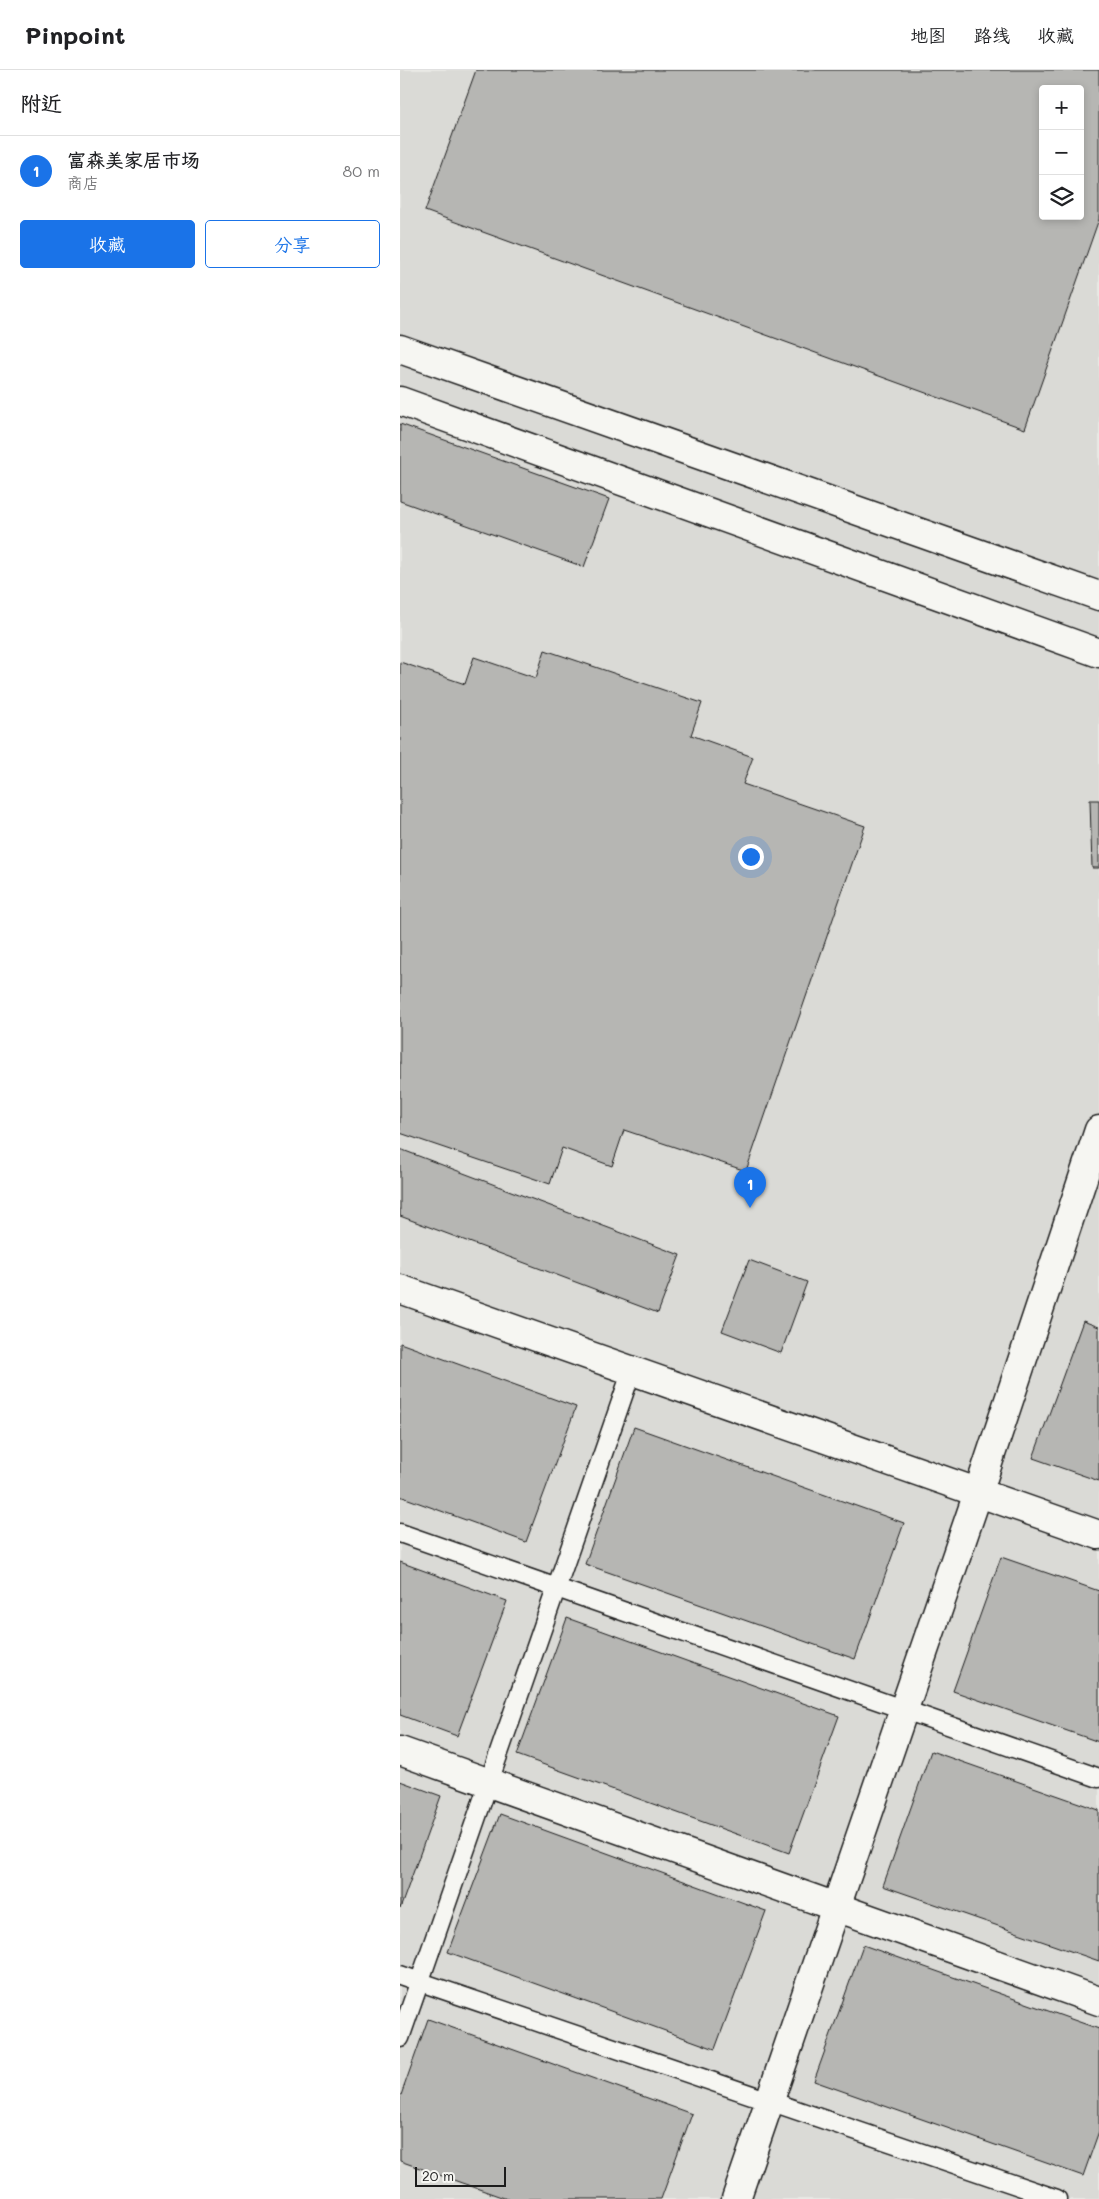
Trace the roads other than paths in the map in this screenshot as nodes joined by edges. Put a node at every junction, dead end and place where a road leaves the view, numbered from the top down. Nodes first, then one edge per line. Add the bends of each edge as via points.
1 (400, 349) edge
2 (400, 401) edge
3 (1099, 596) edge
4 (1099, 653) edge
5 (1099, 1130) edge
6 (400, 1288) edge
7 (632, 1370) junction
8 (978, 1493) junction
9 (400, 1533) edge
10 (1099, 1535) edge
11 (556, 1588) junction
12 (904, 1710) junction
13 (400, 1751) edge
14 (1099, 1778) edge
15 (489, 1783) junction
16 (836, 1906) junction
17 (400, 1975) edge
18 (419, 1982) junction
19 (1099, 2001) edge
20 (400, 2038) edge
21 (769, 2102) junction
22 (736, 2199) edge
23 (1057, 2199) edge

1 - 3 street
2 - 4 street
5 - 8 street
6 - 7 street
7 - 8 street
7 - 11 lane
8 - 10 street
8 - 12 street
9 - 11 lane
11 - 12 lane
11 - 15 lane
12 - 14 lane
12 - 16 street
13 - 15 street
15 - 16 street
15 - 18 lane
16 - 19 street
16 - 21 street
17 - 18 lane
18 - 20 lane
18 - 21 lane
21 - 22 street
21 - 23 lane

